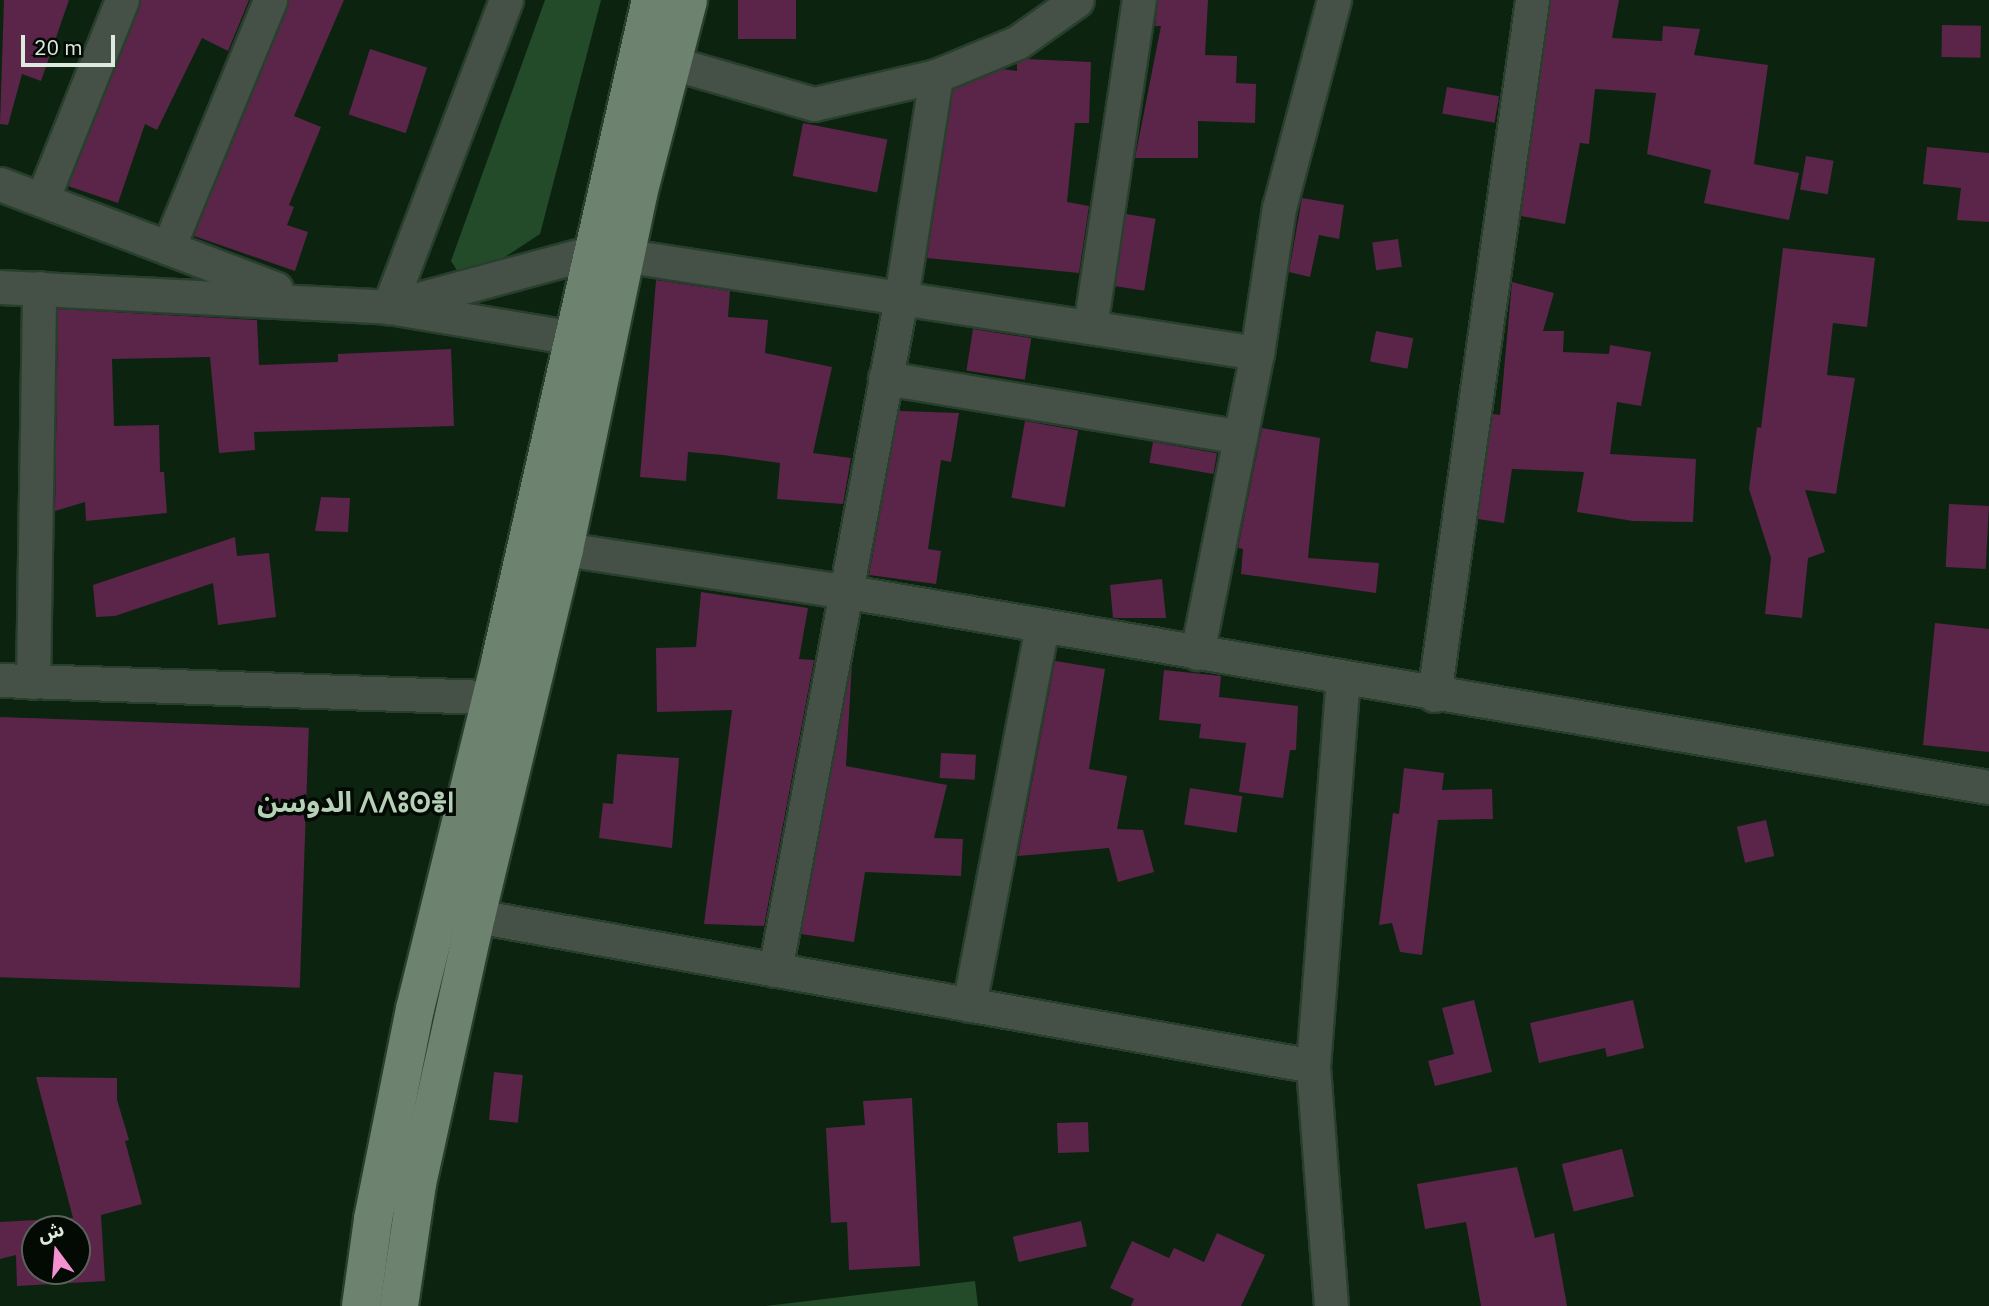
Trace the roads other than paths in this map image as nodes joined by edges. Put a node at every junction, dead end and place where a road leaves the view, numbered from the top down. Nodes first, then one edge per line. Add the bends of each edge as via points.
1 (122, 0) edge
2 (270, 0) edge
3 (506, 0) edge
4 (651, 0) edge
5 (688, 0) edge
6 (1077, 0) edge
7 (1139, 0) edge
8 (1335, 0) edge
9 (1532, 0) edge
10 (672, 63) junction
11 (936, 76) junction
12 (0, 184) edge
13 (42, 200) junction
14 (168, 248) junction
15 (610, 253) junction
16 (0, 287) edge
17 (39, 288) junction
18 (901, 299) junction
19 (305, 300) junction
20 (389, 307) junction
21 (1090, 327) junction
22 (575, 338) junction
23 (1257, 353) junction
24 (885, 378) junction
25 (1240, 437) junction
26 (564, 549) junction
27 (843, 591) junction
28 (1042, 626) junction
29 (1197, 653) junction
30 (1343, 679) junction
31 (0, 680) edge
32 (33, 681) junction
33 (1434, 695) junction
34 (489, 696) junction
35 (1989, 787) edge
36 (476, 916) junction
37 (775, 970) junction
38 (969, 1005) junction
39 (1313, 1066) junction
40 (361, 1306) edge
41 (399, 1306) edge
42 (1331, 1306) edge

1 - 13 street
2 - 14 street
3 - 20 street
4 - 15 main road
5 - 10 main road
6 - 11 street via 1018,42
7 - 21 street
8 - 23 street via 1279,208
9 - 33 street
10 - 11 street via 814,104
10 - 15 main road
11 - 18 street
12 - 13 street
13 - 14 street
14 - 19 street
15 - 18 street
15 - 20 street
15 - 22 main road
15 - 26 main road
16 - 17 street
17 - 19 street
17 - 32 street
18 - 21 street
18 - 24 street
19 - 20 street
20 - 22 street
21 - 23 street
22 - 34 main road
23 - 25 street
24 - 25 street
24 - 27 street
25 - 29 street
26 - 27 street
26 - 36 main road
27 - 28 street
27 - 37 street
28 - 29 street
28 - 38 street
29 - 30 street
30 - 33 street
30 - 39 street
31 - 32 street
32 - 34 street
33 - 35 street
34 - 40 main road via 415,1009 373,1219
36 - 37 street
36 - 41 main road via 417,1184
37 - 38 street
38 - 39 street
39 - 42 street

